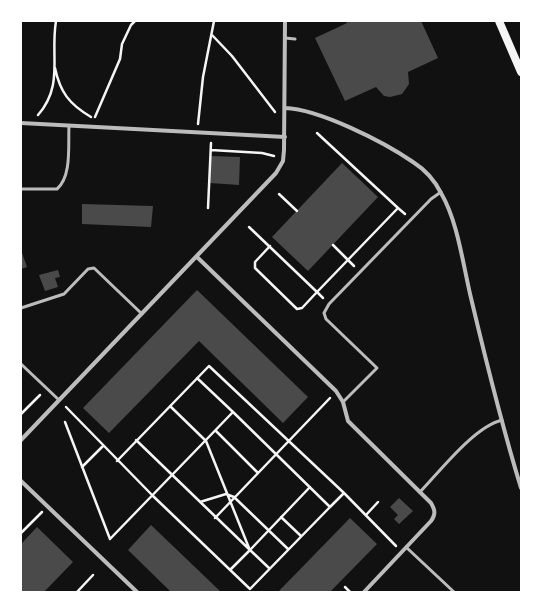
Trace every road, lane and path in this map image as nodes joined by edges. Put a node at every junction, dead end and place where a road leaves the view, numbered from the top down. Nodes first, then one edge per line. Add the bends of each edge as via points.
1 (56, 21) edge
2 (135, 21) edge
3 (214, 21) edge
4 (285, 21) edge
5 (499, 21) edge
6 (212, 35) junction
7 (285, 38) junction
8 (296, 39) dead end
9 (55, 68) junction
10 (521, 72) edge
11 (285, 108) junction
12 (38, 115) dead end
13 (21, 123) edge
14 (198, 124) dead end
15 (285, 125) junction
16 (69, 126) junction
17 (317, 133) dead end
18 (285, 137) junction
19 (211, 143) dead end
20 (211, 150) junction
21 (276, 157) dead end
22 (21, 189) edge
23 (441, 192) junction
24 (279, 194) dead end
25 (208, 208) dead end
26 (398, 208) junction
27 (297, 211) dead end
28 (411, 220) junction
29 (249, 227) dead end
30 (333, 245) dead end
31 (270, 246) junction
32 (197, 257) junction
33 (348, 260) junction
34 (361, 272) junction
35 (317, 292) junction
36 (21, 308) edge
37 (142, 314) junction
38 (21, 364) edge
39 (197, 378) junction
40 (46, 388) junction
41 (336, 391) junction
42 (59, 400) junction
43 (343, 402) junction
44 (170, 406) junction
45 (233, 412) junction
46 (21, 414) edge
47 (502, 420) junction
48 (65, 422) dead end
49 (216, 431) junction
50 (21, 440) edge
51 (136, 440) junction
52 (206, 441) junction
53 (289, 441) junction
54 (103, 446) junction
55 (276, 454) junction
56 (117, 461) junction
57 (82, 467) junction
58 (258, 473) junction
59 (173, 476) junction
60 (21, 481) edge
61 (310, 487) junction
62 (521, 488) edge
63 (420, 492) junction
64 (344, 493) junction
65 (226, 494) junction
66 (153, 496) junction
67 (234, 497) junction
68 (200, 502) junction
69 (378, 502) dead end
70 (230, 503) junction
71 (48, 506) junction
72 (330, 507) junction
73 (366, 515) junction
74 (281, 517) junction
75 (215, 518) junction
76 (268, 530) junction
77 (21, 533) edge
78 (301, 536) junction
79 (406, 548) junction
80 (288, 549) junction
81 (250, 550) junction
82 (402, 552) junction
83 (269, 568) junction
84 (230, 570) junction
85 (93, 575) dead end
86 (345, 587) dead end
87 (77, 592) edge
88 (137, 592) edge
89 (350, 592) edge
90 (364, 592) edge
91 (454, 592) edge

1 - 9 path
2 - 9 path via 122,44 120,59 94,118 72,103 64,94 58,84
3 - 6 path
4 - 7 street
5 - 10 main road
6 - 14 path via 202,84
6 - 15 path via 232,56
7 - 8 lane
7 - 11 street
9 - 12 path via 51,96
11 - 15 street
11 - 23 street via 311,112 382,145 426,172
13 - 16 street
15 - 18 street
16 - 18 street
16 - 22 lane via 63,184 57,189
17 - 26 path
18 - 32 street via 283,161 276,173
19 - 20 path
20 - 21 path via 262,153
20 - 25 path
23 - 28 lane
23 - 47 street via 454,228
24 - 27 path
26 - 28 path
26 - 33 path
28 - 34 lane
29 - 31 path
30 - 33 path
31 - 35 path
31 - 35 path via 256,262 255,268 297,309 302,308
32 - 37 street
32 - 41 street
33 - 34 path
33 - 35 path
34 - 43 lane via 324,313 326,319 377,368
36 - 37 lane via 64,294 91,267
37 - 42 street
38 - 40 lane
39 - 44 path
39 - 45 path
39 - 53 path via 209,366
40 - 42 lane
40 - 46 path
41 - 43 street
41 - 53 path
42 - 50 street
42 - 54 path
43 - 63 street via 348,421
44 - 51 path
44 - 52 path
45 - 49 path
45 - 55 path
47 - 62 street
47 - 63 lane via 491,422 478,432
48 - 57 path
49 - 52 path
49 - 58 path
51 - 56 path
51 - 59 path
52 - 59 path
52 - 65 path
53 - 55 path
53 - 64 path
54 - 56 path
54 - 57 path
55 - 58 path
55 - 61 path
56 - 66 path
57 - 66 path via 110,539
58 - 67 path
59 - 66 path
59 - 68 path
60 - 71 street
61 - 72 path
61 - 74 path
63 - 79 street via 431,503 435,516
64 - 72 path
64 - 73 path
65 - 67 path
65 - 68 path
65 - 70 path
66 - 84 path
67 - 70 path
67 - 76 path
68 - 75 path
69 - 73 path
70 - 75 path
70 - 81 path
71 - 77 path
71 - 88 street
72 - 78 path
73 - 82 path
74 - 76 path
74 - 78 path
75 - 81 path
76 - 80 path
76 - 81 path
78 - 80 path
79 - 82 street
79 - 91 lane
80 - 83 path
81 - 83 path
81 - 84 path
82 - 90 street
83 - 84 path via 250,589
85 - 87 path
86 - 89 path

